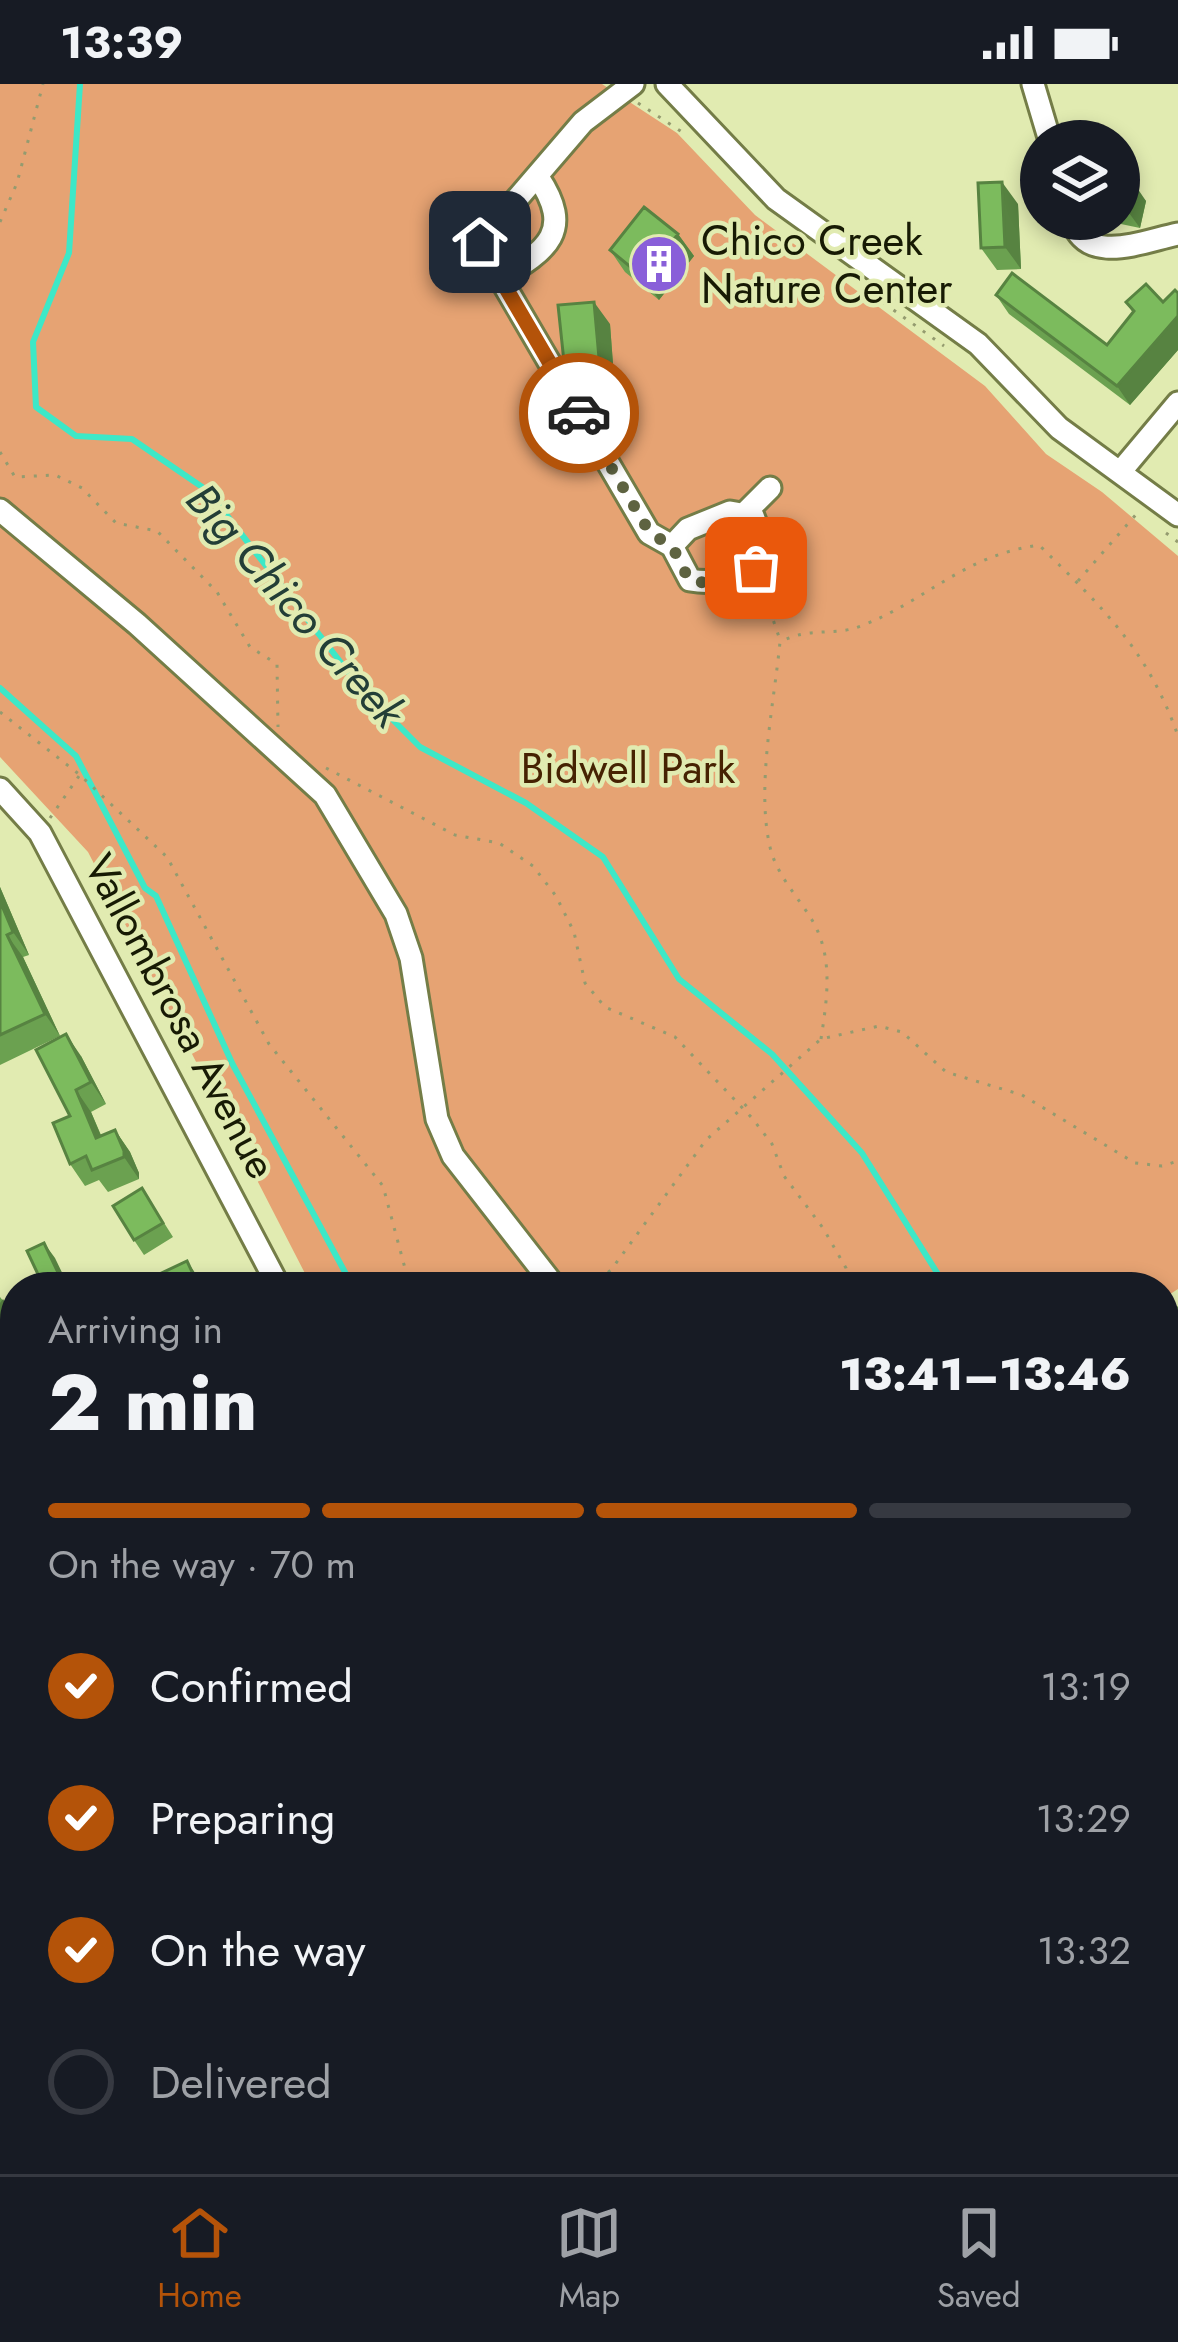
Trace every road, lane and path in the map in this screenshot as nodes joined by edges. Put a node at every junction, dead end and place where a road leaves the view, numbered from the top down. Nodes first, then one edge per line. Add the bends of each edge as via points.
1 (44, 84) edge
2 (667, 84) edge
3 (1033, 84) edge
4 (628, 88) edge
5 (1044, 120) edge
6 (684, 132) dead end
7 (538, 177) junction
8 (0, 222) edge
9 (1178, 234) edge
10 (1085, 240) edge
11 (500, 278) junction
12 (876, 297) dead end
13 (950, 350) dead end
14 (1178, 404) edge
15 (0, 452) edge
16 (1121, 471) junction
17 (770, 488) dead end
18 (1133, 506) dead end
19 (0, 510) edge
20 (743, 514) junction
21 (1172, 523) edge
22 (1178, 542) edge
23 (672, 546) junction
24 (756, 568) junction
25 (1077, 582) junction
26 (780, 642) junction
27 (0, 712) edge
28 (1178, 736) edge
29 (282, 757) junction
30 (80, 775) junction
31 (0, 790) edge
32 (40, 833) junction
33 (821, 1039) junction
34 (741, 1109) junction
35 (1178, 1161) edge
36 (271, 1272) edge
37 (406, 1272) edge
38 (543, 1272) edge
39 (608, 1272) edge
40 (847, 1272) edge

1 - 8 path
2 - 16 street via 776,199 977,344 1059,428
3 - 5 street
4 - 6 path
4 - 7 street via 583,122
7 - 11 street via 480,242 478,256
7 - 11 street via 552,198 553,237
9 - 10 street via 1106,249
11 - 23 street via 650,533
12 - 13 path
14 - 16 street
15 - 29 path via 16,477 55,475 82,488 116,523 157,531 217,592 250,647 277,664
16 - 21 street
17 - 20 street
18 - 25 path via 1139,511
19 - 29 street
20 - 23 street via 688,529
20 - 24 street via 753,516 766,551
21 - 22 path
23 - 24 street via 689,580 711,584
24 - 26 path
25 - 26 path via 1039,545 1003,550 860,626 802,631
25 - 28 path via 1162,689
26 - 33 path via 768,836 826,959
27 - 30 path
29 - 34 path via 330,769 455,835 500,843 532,866 574,932 585,983 605,1006 675,1037
29 - 38 street via 325,795 396,914 411,958 437,1119 453,1156
30 - 32 path
30 - 37 path via 166,857 269,1044 383,1186
31 - 32 street, Vallombrosa Avenue
32 - 36 street, Vallombrosa Avenue
33 - 34 path
33 - 35 path via 879,1026 902,1032 946,1072 1022,1095 1135,1163
34 - 39 path via 706,1140
34 - 40 path via 772,1144

